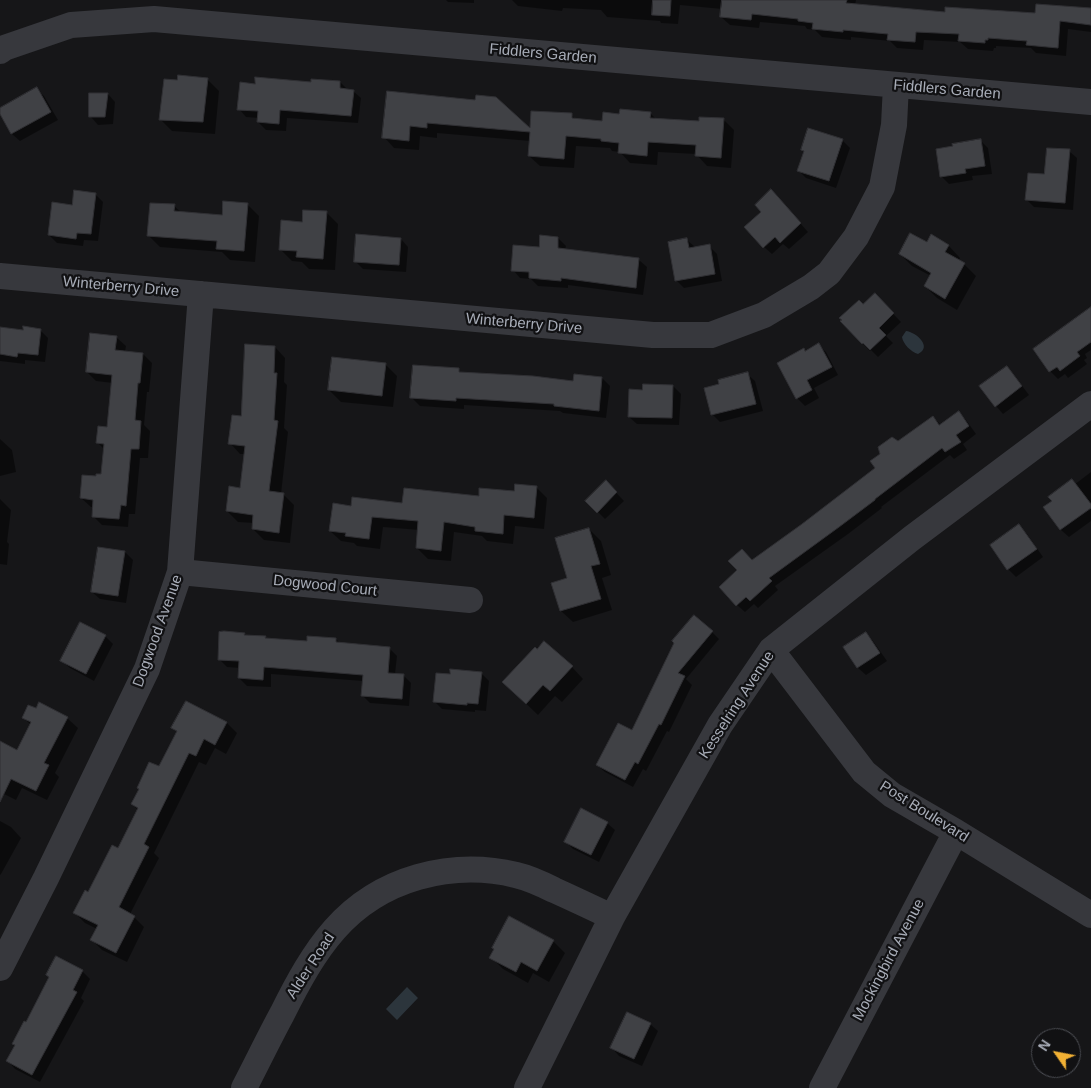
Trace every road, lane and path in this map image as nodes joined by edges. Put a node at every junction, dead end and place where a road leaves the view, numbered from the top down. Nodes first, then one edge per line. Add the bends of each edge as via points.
1 (0, 51) edge
2 (896, 85) junction
3 (1091, 102) edge
4 (0, 276) edge
5 (201, 294) junction
6 (1091, 404) edge
7 (180, 572) junction
8 (470, 600) dead end
9 (771, 650) junction
10 (956, 832) junction
11 (1091, 915) edge
12 (612, 917) junction
13 (0, 968) edge
14 (244, 1088) edge
15 (527, 1088) edge
16 (822, 1088) edge

1 - 2 street, Fiddlers Garden via 70,25 154,19
2 - 3 street, Fiddlers Garden
2 - 5 street, Winterberry Drive via 894,125 882,187 856,237 828,273 811,287 764,315 711,334 653,335
4 - 5 street, Winterberry Drive
5 - 7 street, Dogwood Avenue
6 - 9 street, Kesselring Avenue via 912,538
7 - 8 street, Dogwood Court
7 - 13 street, Dogwood Avenue via 147,669
9 - 10 street, Post Boulevard via 864,772 892,795
9 - 12 street, Kesselring Avenue via 720,725
10 - 11 street, Post Boulevard
10 - 16 street, Mockingbird Avenue
12 - 14 street, Alder Road via 542,884 517,875 487,870 435,872 382,891 339,923 319,948 299,979
12 - 15 street, Kesselring Avenue

